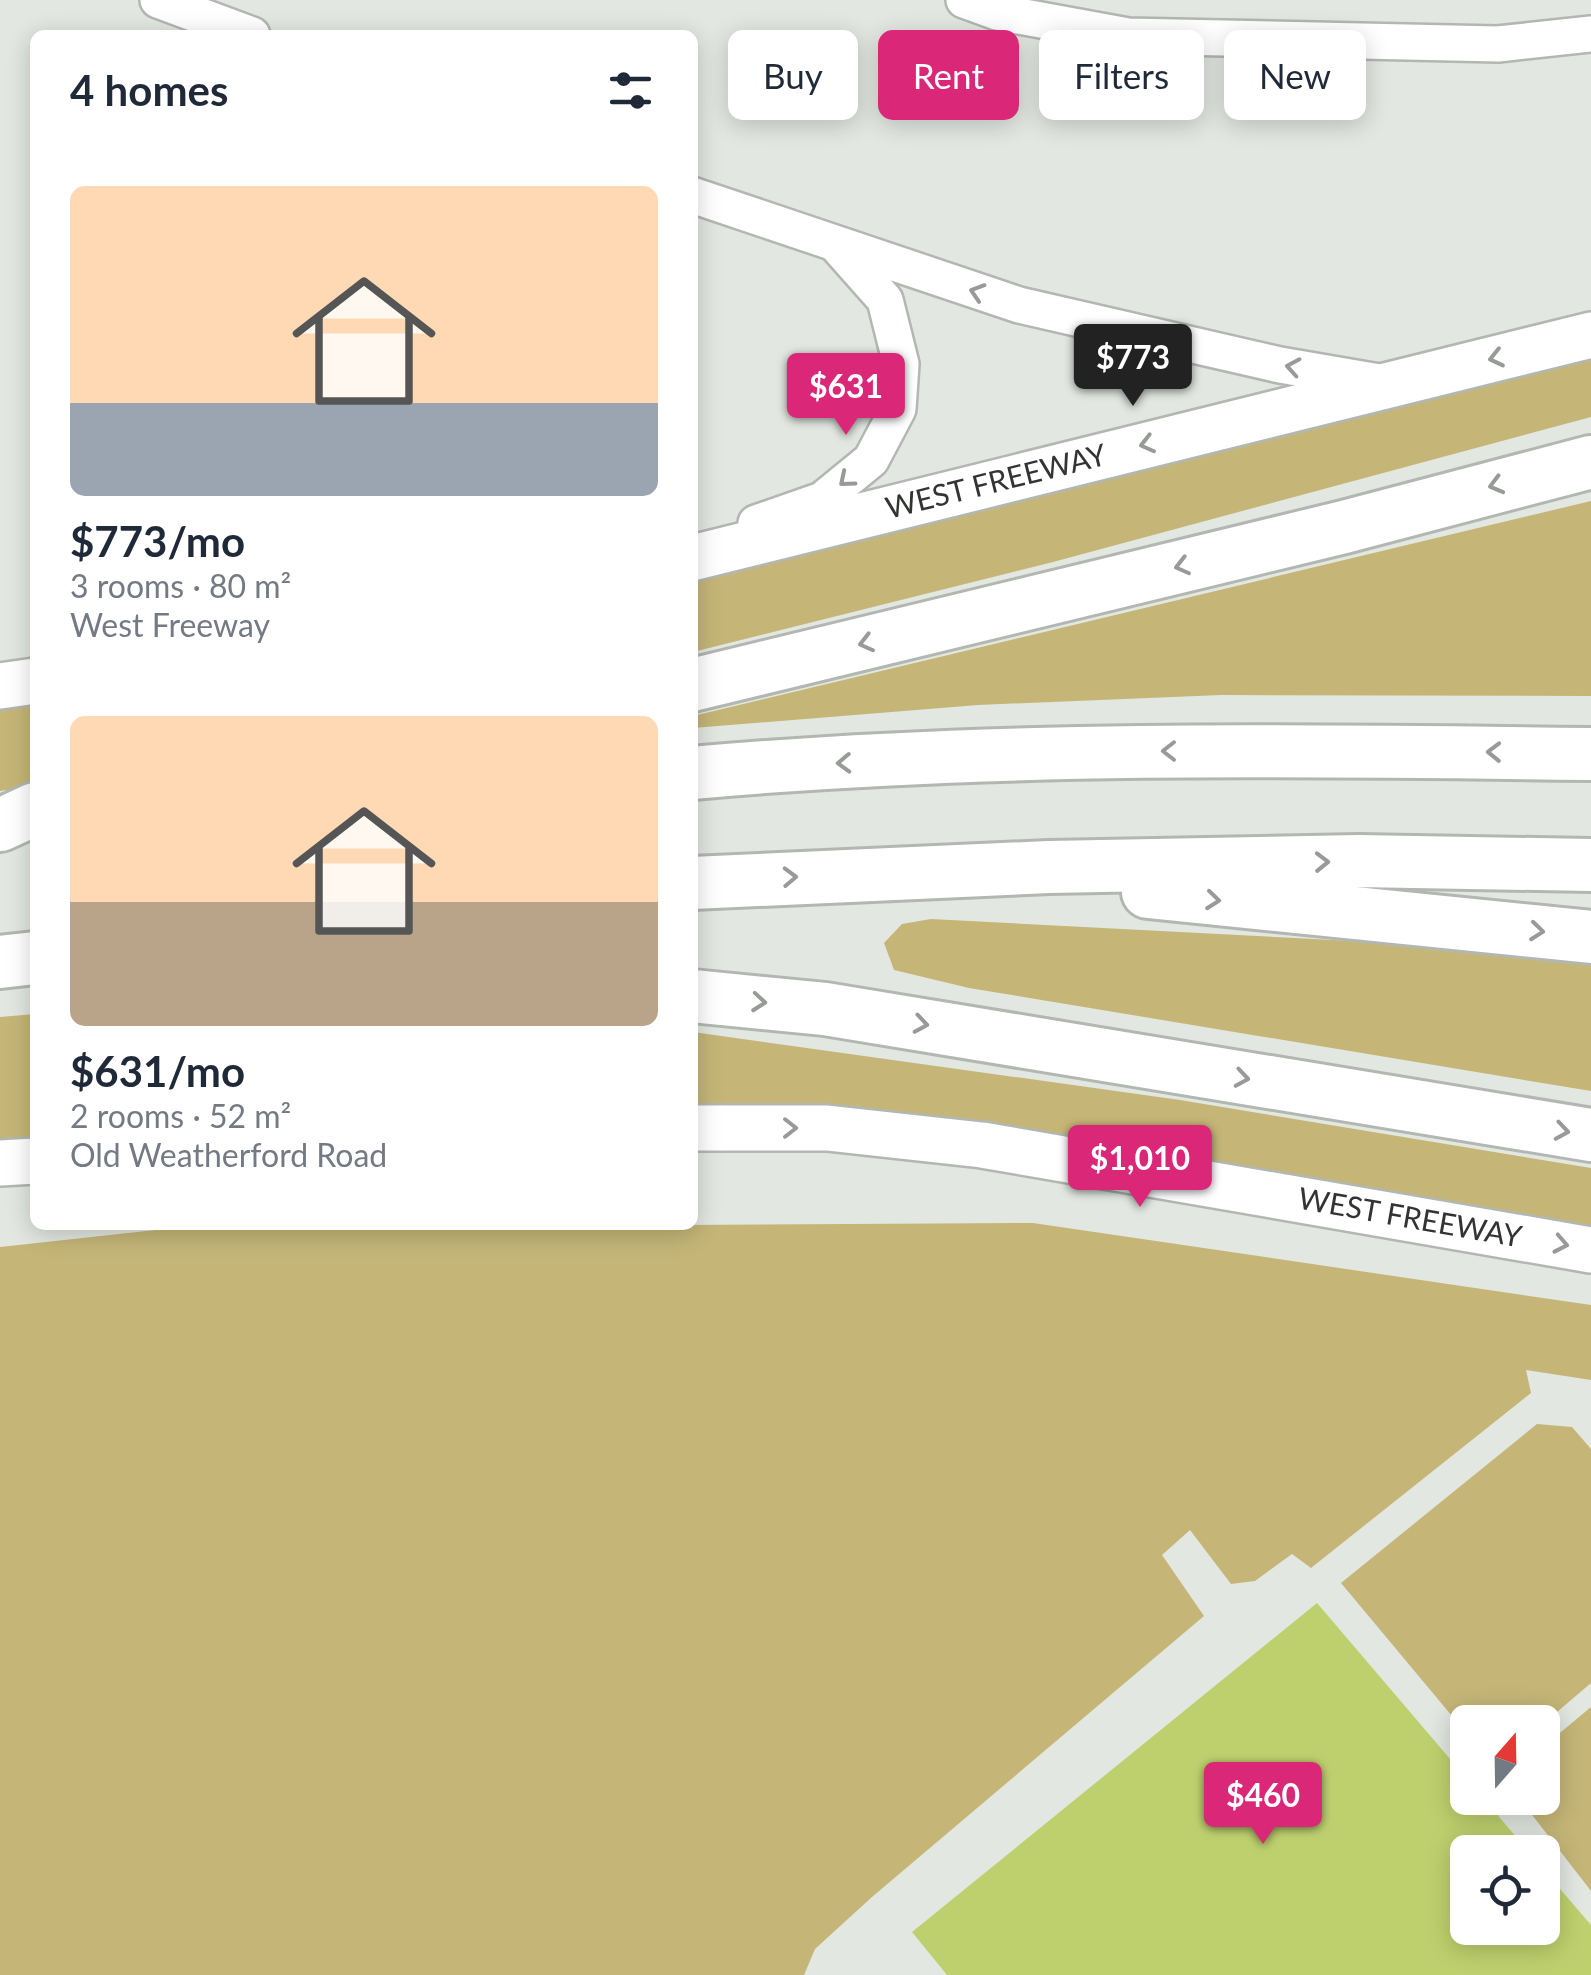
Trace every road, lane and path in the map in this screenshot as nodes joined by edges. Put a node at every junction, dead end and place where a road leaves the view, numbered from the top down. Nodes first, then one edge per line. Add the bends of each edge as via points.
1 (158, 0) edge
2 (964, 0) edge
3 (239, 30) edge
4 (1591, 34) edge
5 (698, 197) edge
6 (837, 246) junction
7 (1591, 335) edge
8 (1389, 384) junction
9 (1591, 462) edge
10 (698, 547) edge
11 (698, 557) edge
12 (30, 682) edge
13 (698, 684) edge
14 (0, 686) edge
15 (1591, 754) edge
16 (698, 772) edge
17 (30, 811) edge
18 (0, 825) edge
19 (30, 842) edge
20 (0, 846) edge
21 (1591, 865) edge
22 (1049, 867) junction
23 (698, 883) edge
24 (1591, 936) edge
25 (30, 959) edge
26 (0, 962) edge
27 (0, 988) edge
28 (30, 989) edge
29 (698, 997) edge
30 (698, 1128) edge
31 (1591, 1136) edge
32 (30, 1161) edge
33 (0, 1163) edge
34 (1591, 1250) edge

1 - 3 street
2 - 4 street via 1128,36 1498,44
5 - 6 street
8 -> 6 street via 1019,306
6 -> 10 street via 886,300 901,364 898,409 870,460 822,500
7 -> 8 main road, WEST FREEWAY
8 -> 11 main road, WEST FREEWAY
9 -> 13 highway
12 - 14 main road
15 -> 16 highway via 1100,752
17 - 18 highway
19 - 20 highway
22 -> 21 highway
23 -> 22 highway
22 -> 24 highway via 1159,894
25 - 26 highway
27 - 28 highway
29 -> 31 highway via 825,1008
30 -> 34 main road, WEST FREEWAY via 827,1128 982,1145
32 - 33 main road

